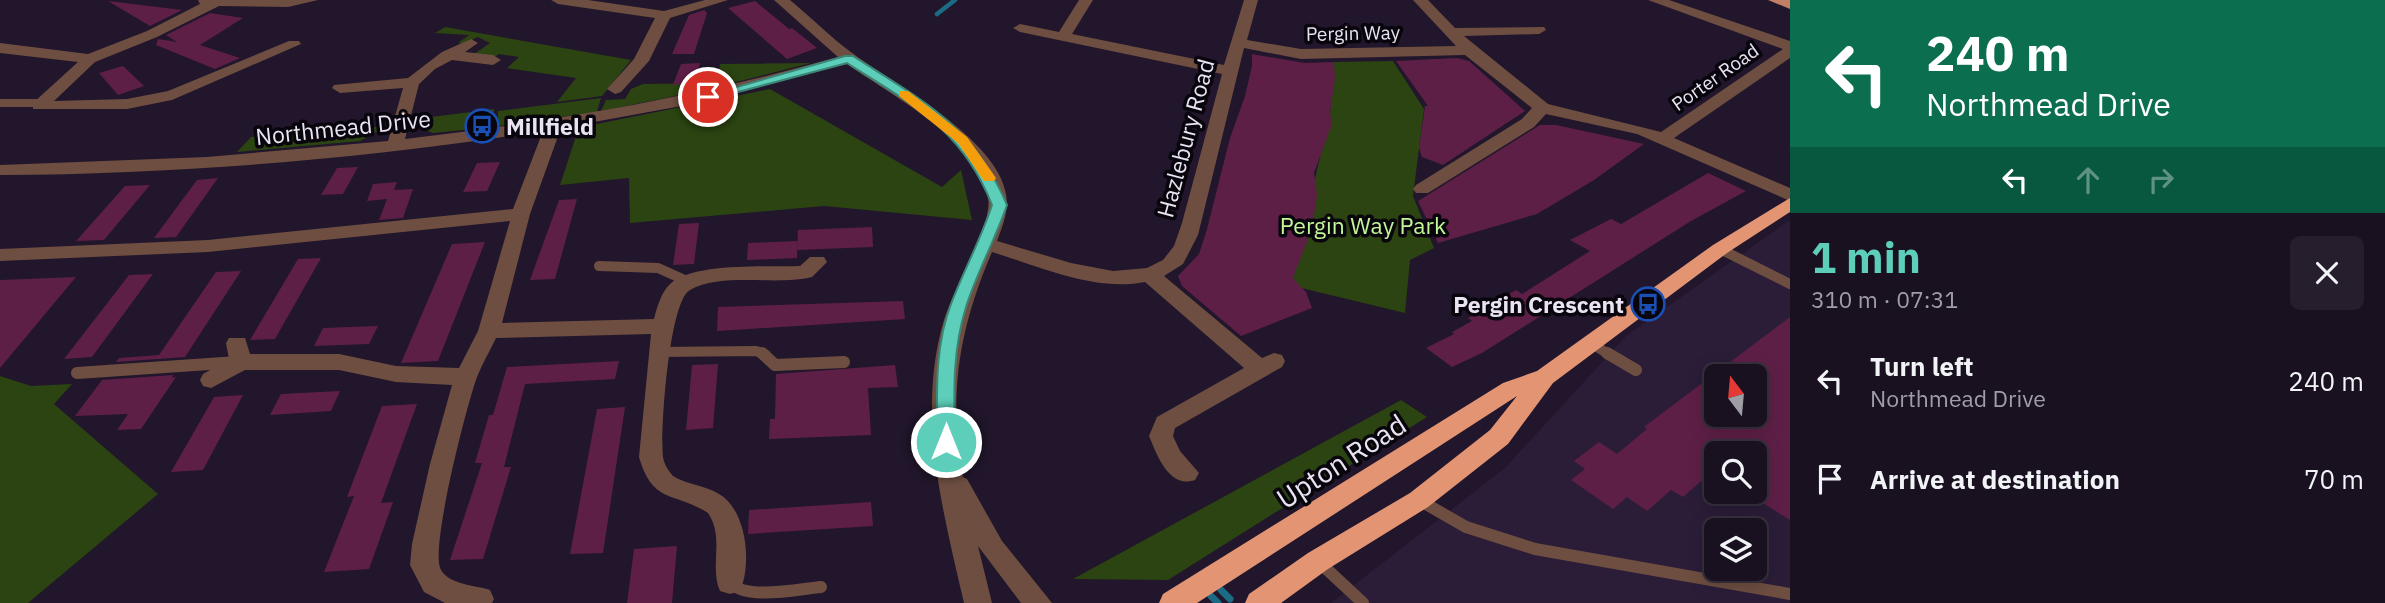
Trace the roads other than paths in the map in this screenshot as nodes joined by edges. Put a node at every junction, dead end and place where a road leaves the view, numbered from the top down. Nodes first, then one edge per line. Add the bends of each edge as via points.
1 (195, 0) edge
2 (311, 0) edge
3 (558, 0) edge
4 (721, 0) edge
5 (781, 0) edge
6 (1086, 0) edge
7 (1251, 0) edge
8 (1420, 0) edge
9 (1655, 0) edge
10 (1774, 0) edge
11 (217, 1) edge
12 (1790, 5) edge
13 (664, 15) junction
14 (1020, 29) dead end
15 (1539, 30) dead end
16 (1452, 32) junction
17 (1063, 37) junction
18 (471, 43) dead end
19 (1239, 43) junction
20 (294, 44) dead end
21 (0, 48) edge
22 (1790, 48) edge
23 (1469, 50) junction
24 (447, 55) junction
25 (849, 59) junction
26 (90, 60) junction
27 (493, 60) dead end
28 (1229, 71) junction
29 (412, 82) junction
30 (340, 88) dead end
31 (615, 89) dead end
32 (0, 103) edge
33 (37, 108) junction
34 (1542, 108) junction
35 (553, 127) junction
36 (1663, 138) junction
37 (395, 145) junction
38 (0, 170) edge
39 (1422, 189) dead end
40 (1790, 195) edge
41 (1790, 204) edge
42 (521, 214) junction
43 (987, 244) junction
44 (1720, 249) junction
45 (0, 255) edge
46 (599, 266) dead end
47 (811, 272) dead end
48 (1150, 275) junction
49 (689, 282) junction
50 (1790, 284) edge
51 (1779, 293) dead end
52 (662, 326) junction
53 (489, 331) junction
54 (1589, 342) junction
55 (660, 352) junction
56 (239, 353) junction
57 (844, 362) dead end
58 (1636, 370) dead end
59 (77, 373) dead end
60 (466, 377) junction
61 (1545, 377) junction
62 (211, 380) dead end
63 (949, 469) junction
64 (1186, 473) dead end
65 (1419, 500) junction
66 (1318, 561) junction
67 (730, 582) joint
68 (821, 587) dead end
69 (1790, 594) edge
70 (484, 601) edge
71 (978, 603) edge
72 (1038, 603) edge
73 (1173, 603) edge
74 (1259, 603) edge
75 (1363, 603) edge

1 - 11 street
2 - 11 street
3 - 13 street
4 - 13 street
5 - 25 street
6 - 17 street
7 - 19 street, Hazlebury Road
8 - 16 street
9 - 22 street, Porter Road
10 - 12 main road
11 - 26 street
13 - 31 street via 641,61
14 - 17 street
15 - 16 street
16 - 23 street
17 - 28 street
18 - 24 street
19 - 23 street, Pergin Way via 1301,54
19 - 28 street, Hazlebury Road
20 - 33 street via 172,95 127,104
21 - 26 street
22 - 36 street, Porter Road
23 - 34 street
24 - 27 street
24 - 29 street
25 - 35 street, Northmead Drive via 736,91
25 - 43 street via 919,104 963,140 997,193 999,205
26 - 33 street
28 - 48 street, Hazlebury Road via 1187,234 1174,261
29 - 30 street via 365,80
29 - 37 street
32 - 33 lane
34 - 36 street
34 - 39 street via 1528,122
35 - 37 street, Northmead Drive
35 - 42 street
36 - 40 street
37 - 38 street, Northmead Drive via 163,165
41 - 44 highway, Upton Road
42 - 45 street via 208,246
42 - 53 street
43 - 48 street via 1094,275
43 - 63 street via 959,304 950,336 945,372
44 - 50 lane
44 - 54 highway, Upton Road
46 - 49 lane via 657,268 678,273
47 - 49 street via 704,277
48 - 64 street via 1267,365 1165,423 1161,436 1170,457
49 - 52 street via 675,290
50 - 51 lane
52 - 53 street
52 - 55 street
53 - 60 street
54 - 58 lane
54 - 61 highway, Upton Road
55 - 57 lane via 756,351 766,354 775,365
55 - 67 street via 651,457 654,474 665,487 713,502 725,516 730,531
56 - 59 lane
56 - 60 street via 339,362 396,374
56 - 62 street
60 - 70 street via 430,512 424,565 434,583
61 - 65 highway, Upton Road via 1499,437
61 - 73 highway, Upton Road via 1511,389
63 - 71 street
63 - 72 street via 993,549
65 - 66 highway, Upton Road
65 - 69 lane via 1466,527 1535,549
66 - 74 highway, Upton Road
66 - 75 lane
67 - 68 lane via 735,589 750,593

